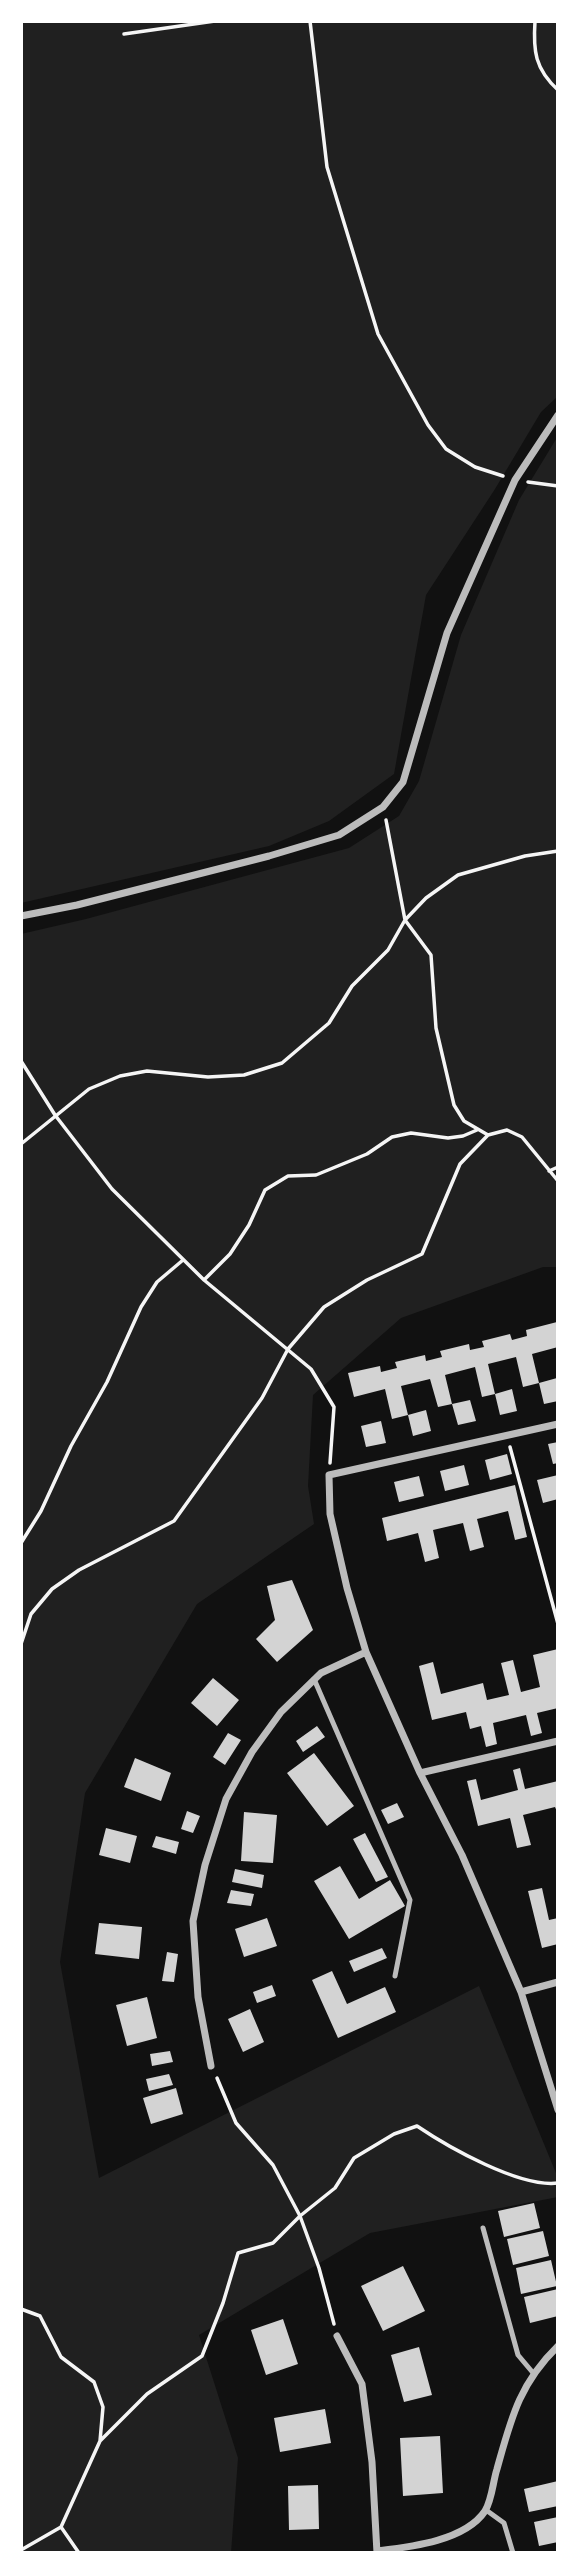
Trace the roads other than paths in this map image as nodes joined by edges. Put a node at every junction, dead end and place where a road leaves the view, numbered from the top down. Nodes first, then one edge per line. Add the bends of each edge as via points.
1 (558, 415) edge
2 (21, 916) edge
3 (558, 1424) edge
4 (366, 1652) junction
5 (314, 1679) junction
6 (558, 1741) edge
7 (420, 1773) junction
8 (395, 1976) dead end
9 (558, 1982) edge
10 (520, 1992) junction
11 (211, 2066) road end
12 (558, 2110) edge
13 (482, 2228) dead end
14 (337, 2336) road end
15 (558, 2346) edge
16 (534, 2374) junction
17 (485, 2510) junction
18 (377, 2552) edge
19 (513, 2553) edge

1 - 2 street via 515,480 447,633 403,782 383,807 339,835
3 - 4 street via 329,1475 330,1514
4 - 5 street
4 - 7 street
5 - 8 lane via 410,1900
5 - 11 street via 281,1712 252,1752 226,1799 205,1864 193,1921 198,1997
6 - 7 street
7 - 10 street via 462,1855
9 - 10 street
10 - 12 street
13 - 16 lane via 518,2355
14 - 18 street via 362,2384
15 - 16 street
16 - 17 street via 513,2409
17 - 18 street via 457,2533 418,2546
17 - 19 lane via 503,2523

